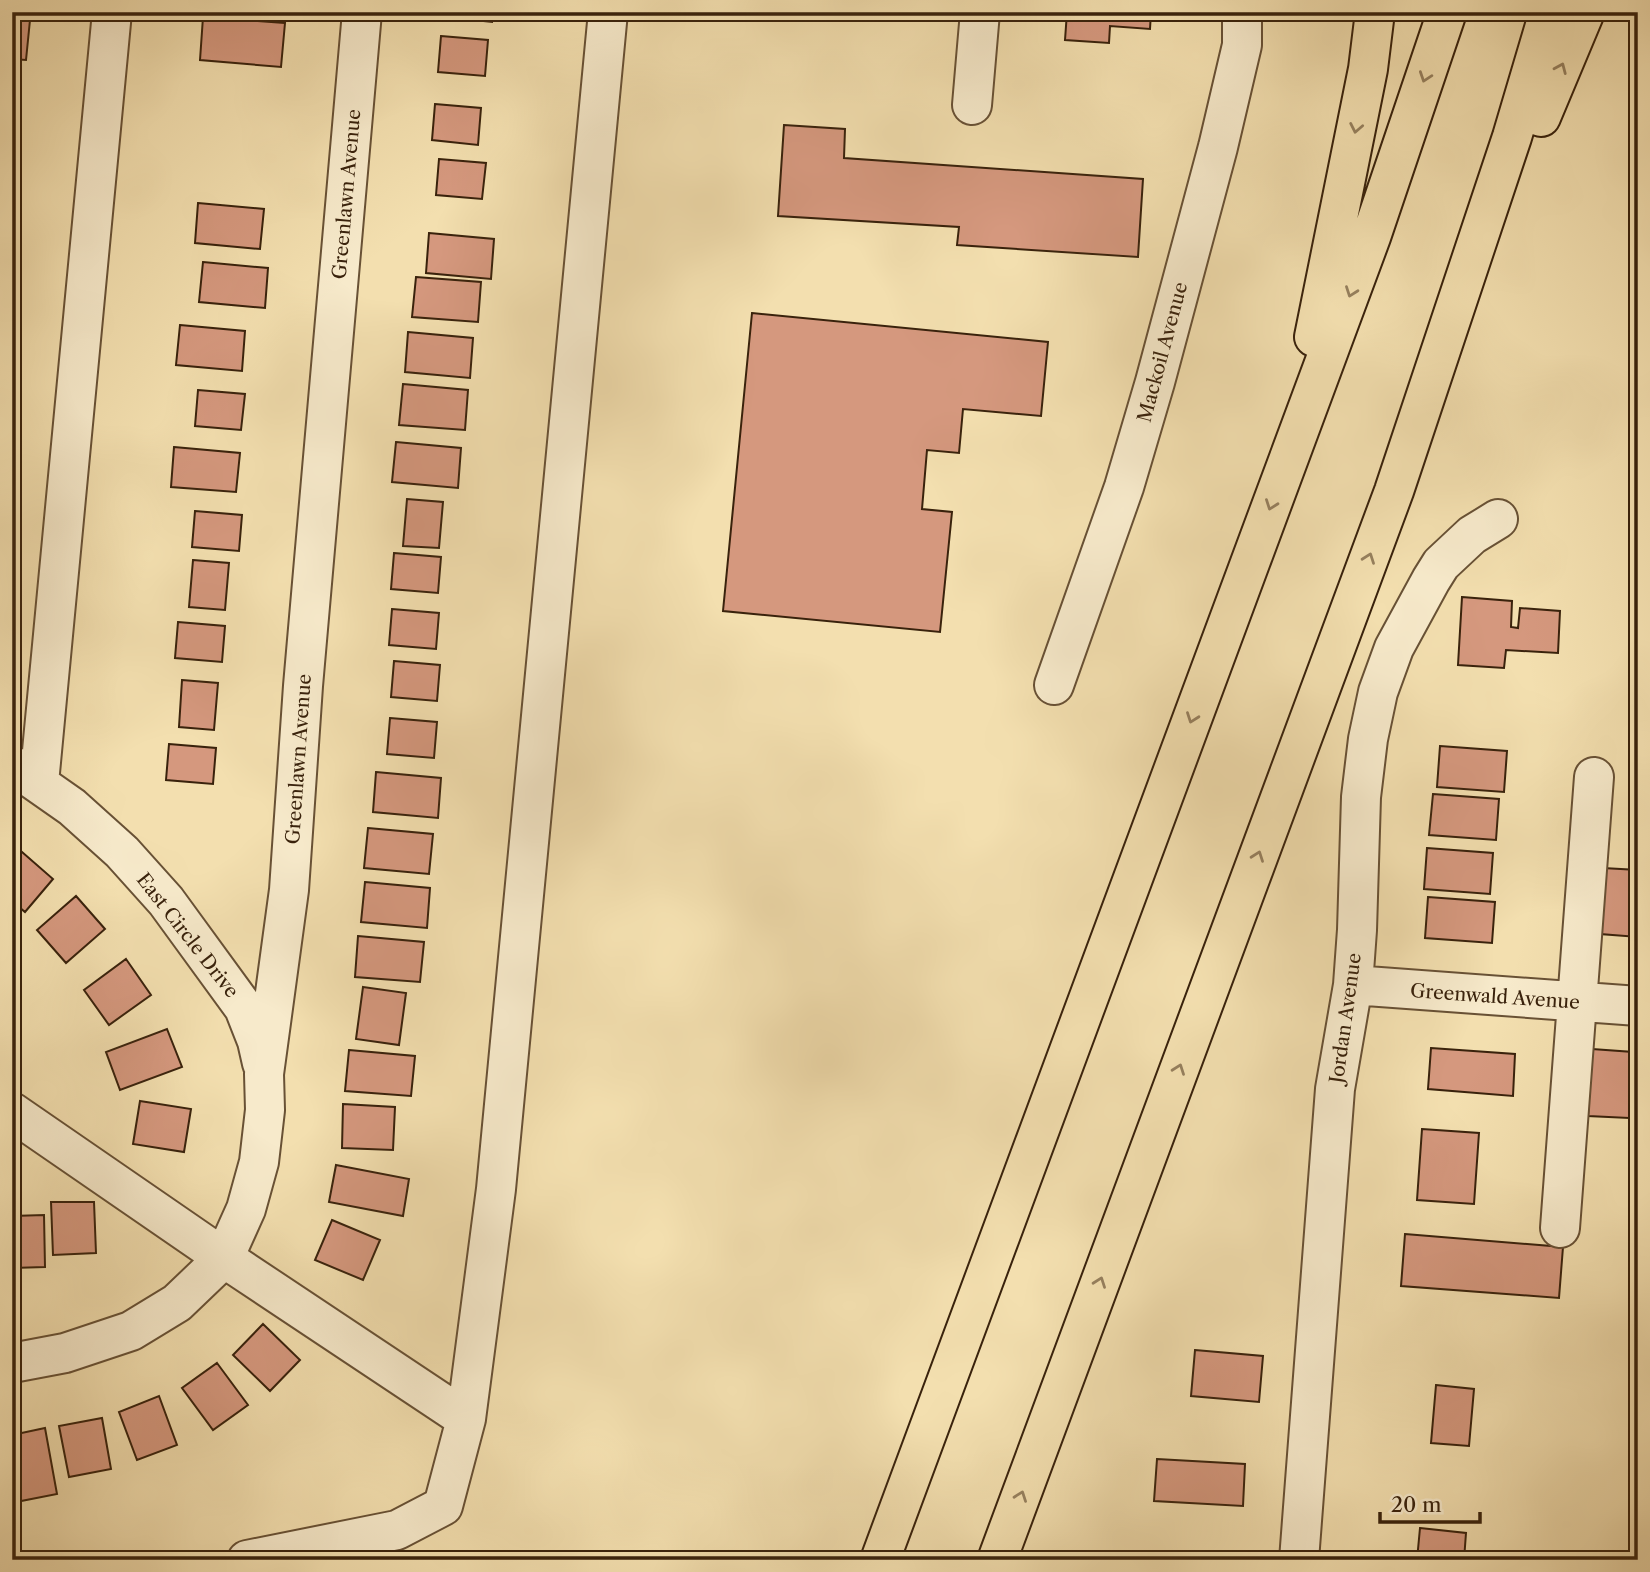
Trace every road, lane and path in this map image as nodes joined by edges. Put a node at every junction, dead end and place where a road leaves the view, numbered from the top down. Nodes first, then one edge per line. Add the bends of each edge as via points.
1 (112, 12) edge
2 (362, 12) edge
3 (608, 12) edge
4 (980, 12) edge
5 (1242, 12) edge
6 (1375, 12) edge
7 (1447, 12) edge
8 (1549, 12) edge
9 (1584, 12) edge
10 (972, 105) dead end
11 (1431, 380) junction
12 (1289, 457) junction
13 (1498, 519) dead end
14 (1054, 685) dead end
15 (26, 774) edge
16 (1594, 777) dead end
17 (1353, 985) junction
18 (1577, 1002) junction
19 (1638, 1006) edge
20 (264, 1074) junction
21 (12, 1112) edge
22 (1560, 1228) dead end
23 (224, 1258) junction
24 (12, 1363) edge
25 (466, 1419) junction
26 (247, 1560) edge
27 (880, 1560) edge
28 (997, 1560) edge
29 (1300, 1560) edge

1 - 15 street
2 - 20 street, Greenlawn Avenue via 289,890
3 - 25 street via 496,1189
4 - 10 street
5 - 14 street, Mackoil Avenue via 1239,58 1155,382 1124,487
6 -> 12 highway via 1368,69
7 -> 12 highway via 1371,237
8 - 11 highway
11 -> 9 highway
28 -> 11 highway
12 -> 27 highway
13 - 17 street, Jordan Avenue via 1472,535 1441,564 1394,648 1378,692 1361,797
15 - 20 street, East Circle Drive via 72,807 166,901 244,1008
16 - 18 street
17 - 18 street, Greenwald Avenue
17 - 29 street, Jordan Avenue via 1335,1089
18 - 19 street, Greenwald Avenue
18 - 22 street
20 - 23 street, Greenlawn Avenue via 258,1162 246,1209
21 - 23 street
23 - 24 street, Greenlawn Avenue via 177,1303 131,1331 65,1353
23 - 25 street
25 - 26 street via 443,1506 397,1530

